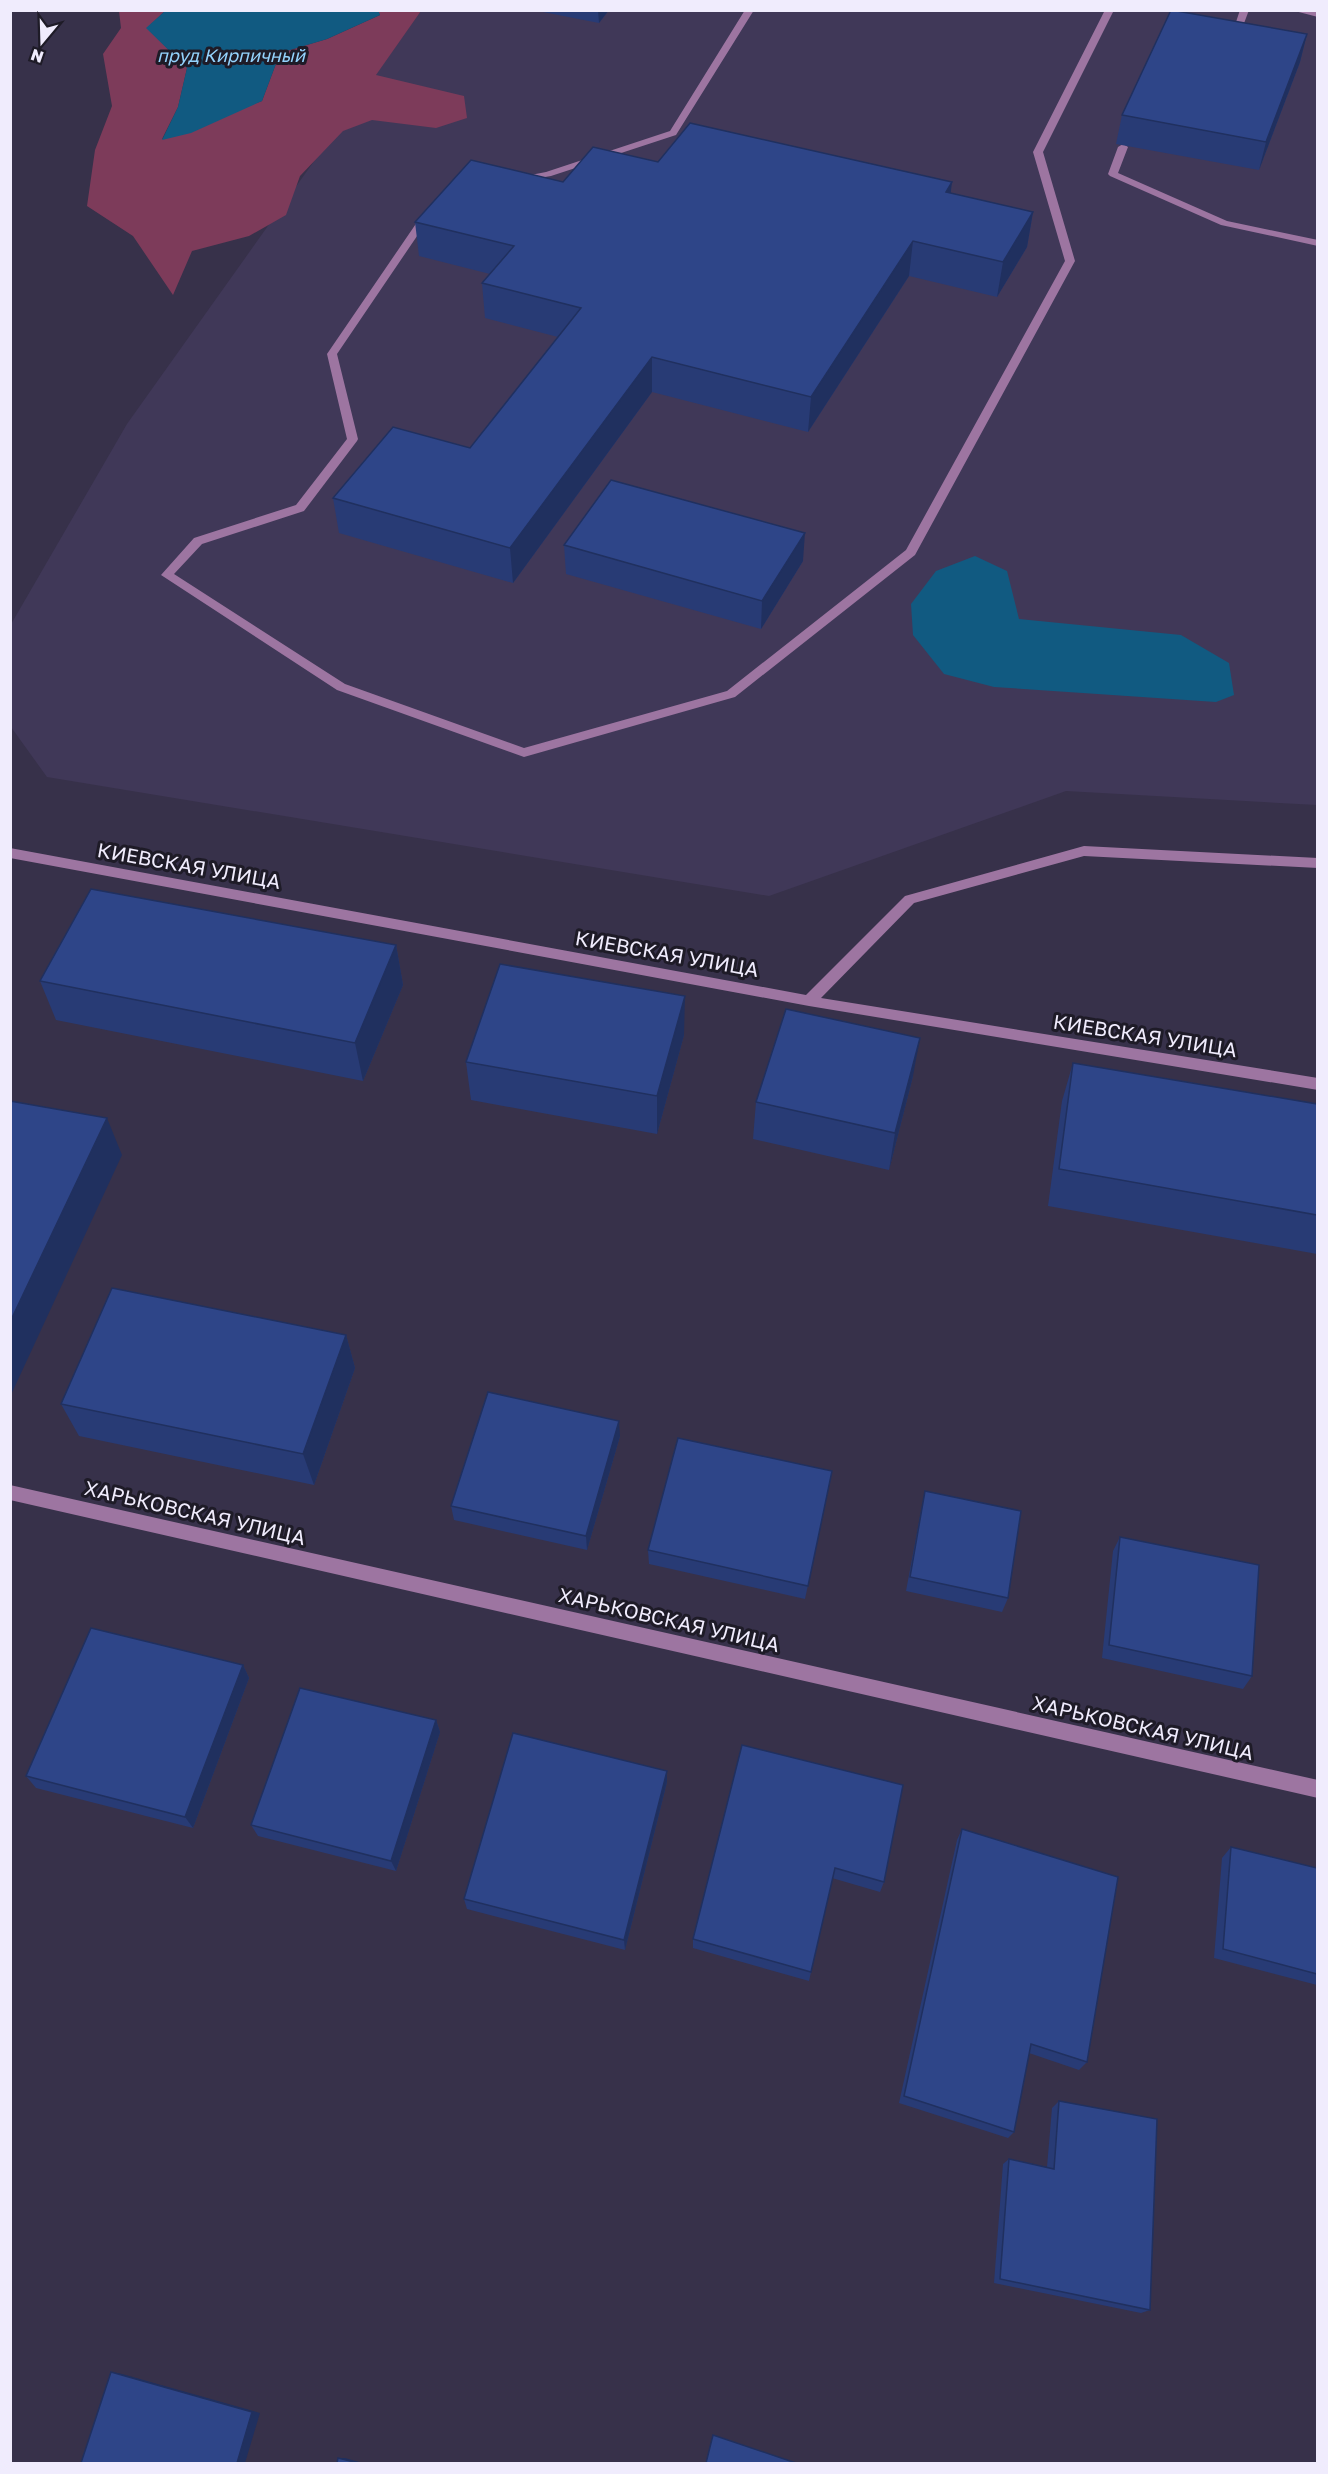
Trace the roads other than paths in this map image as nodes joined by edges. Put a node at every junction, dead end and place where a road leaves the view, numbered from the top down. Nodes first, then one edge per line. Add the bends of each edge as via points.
1 (750, 10) edge
2 (1110, 10) edge
3 (1245, 10) edge
4 (1295, 10) edge
5 (1317, 14) edge
6 (1236, 34) edge
7 (1123, 147) edge
8 (505, 183) edge
9 (433, 206) edge
10 (1317, 243) edge
11 (10, 853) edge
12 (1317, 863) edge
13 (809, 1000) junction
14 (1317, 1084) edge
15 (10, 1492) edge
16 (1317, 1789) edge

1 - 8 street via 673,133 548,174
2 - 9 street via 1038,152 1070,261 911,552 731,694 524,753 341,687 167,576 198,541 300,508 353,440 333,354
3 - 6 street
4 - 5 street
7 - 10 street via 1113,174 1224,223
11 - 13 street, КИЕВСКАЯ УЛИЦА
12 - 13 street via 1084,851 910,899
13 - 14 street, КИЕВСКАЯ УЛИЦА
15 - 16 street, ХАРЬКОВСКАЯ УЛИЦА

